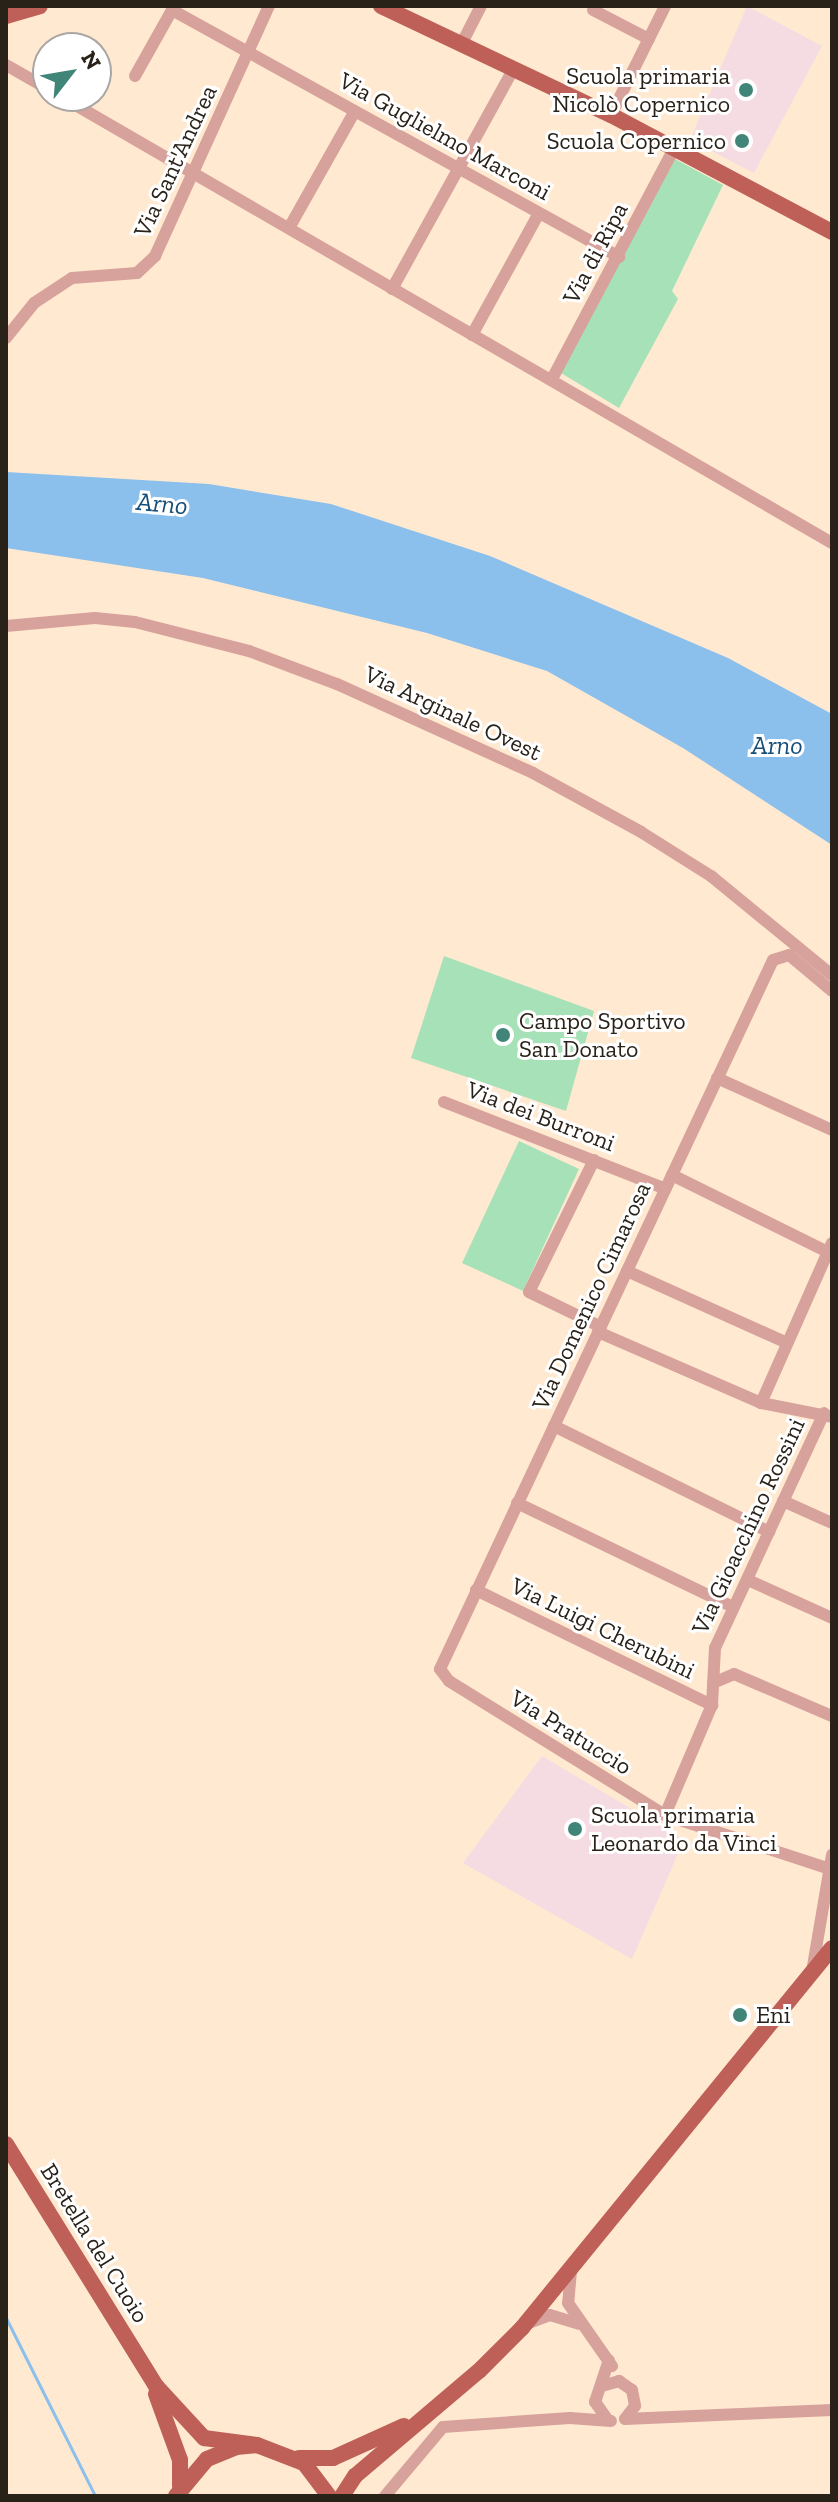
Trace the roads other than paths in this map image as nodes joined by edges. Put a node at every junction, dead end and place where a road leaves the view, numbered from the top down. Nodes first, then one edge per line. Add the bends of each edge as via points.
1 (40, 6) edge
2 (269, 6) edge
3 (381, 6) edge
4 (481, 6) edge
5 (665, 6) edge
6 (593, 10) dead end
7 (6, 16) edge
8 (649, 39) junction
9 (461, 45) junction
10 (250, 52) junction
11 (6, 65) edge
12 (514, 68) junction
13 (135, 76) dead end
14 (32, 80) edge
15 (355, 111) junction
16 (87, 112) edge
17 (611, 115) junction
18 (675, 147) junction
19 (457, 170) junction
20 (194, 174) junction
21 (538, 215) junction
22 (289, 228) junction
23 (832, 232) edge
24 (619, 257) junction
25 (392, 289) junction
26 (472, 335) junction
27 (6, 338) edge
28 (552, 379) junction
29 (832, 543) edge
30 (6, 626) edge
31 (832, 975) edge
32 (832, 991) edge
33 (717, 1078) junction
34 (444, 1102) dead end
35 (832, 1130) edge
36 (594, 1160) junction
37 (672, 1175) junction
38 (666, 1189) junction
39 (831, 1250) edge
40 (627, 1271) junction
41 (600, 1329) junction
42 (786, 1346) junction
43 (761, 1403) junction
44 (828, 1415) edge
45 (554, 1426) junction
46 (783, 1501) junction
47 (517, 1503) junction
48 (832, 1523) edge
49 (769, 1532) junction
50 (748, 1580) junction
51 (476, 1590) junction
52 (733, 1607) junction
53 (832, 1618) edge
54 (442, 1662) joint
55 (713, 1683) junction
56 (712, 1705) junction
57 (832, 1716) edge
58 (665, 1815) junction
59 (832, 1855) edge
60 (830, 1869) junction
61 (828, 1912) edge
62 (832, 1937) edge
63 (832, 1948) edge
64 (809, 1976) junction
65 (6, 2144) edge
66 (574, 2264) junction
67 (568, 2303) junction
68 (546, 2306) junction
69 (585, 2328) junction
70 (609, 2360) junction
71 (144, 2367) junction
72 (599, 2391) junction
73 (632, 2391) junction
74 (832, 2410) edge
75 (427, 2415) junction
76 (661, 2417) junction
77 (570, 2418) junction
78 (625, 2419) junction
79 (611, 2421) junction
80 (257, 2445) junction
81 (292, 2455) junction
82 (177, 2493) edge
83 (329, 2496) edge
84 (342, 2496) edge
85 (385, 2496) edge

1 - 7 main road
2 - 10 street, Via Sant'Andrea
3 - 9 main road
4 - 9 street
5 - 8 street
6 - 8 street
8 - 17 street
9 - 12 main road
10 - 13 street, Via Guglielmo Marconi via 172,10
10 - 15 street, Via Guglielmo Marconi
10 - 20 street, Via Sant'Andrea
11 - 14 street
12 - 17 main road
12 - 19 street
15 - 19 street, Via Guglielmo Marconi
15 - 22 street
16 - 20 street
17 - 18 main road
18 - 23 main road
18 - 24 street, Via di Ripa
19 - 21 street, Via Guglielmo Marconi
19 - 25 street
20 - 22 street
20 - 27 street, Via Sant'Andrea via 146,267 121,276 72,278 34,303
21 - 24 street, Via Guglielmo Marconi
21 - 26 street
22 - 25 street
24 - 28 street, Via di Ripa
25 - 26 street
26 - 28 street
28 - 29 street
30 - 31 street, Via Arginale Ovest via 95,618 135,622 249,651 337,684 521,767 641,832 711,876
32 - 33 street, Via Domenico Cimarosa via 783,953 773,960
33 - 35 street
33 - 37 street, Via Domenico Cimarosa
34 - 36 street, Via dei Burroni
36 - 38 street, Via dei Burroni
36 - 41 street via 529,1292
37 - 38 street, Via Domenico Cimarosa
37 - 39 street
38 - 40 street, Via Domenico Cimarosa
39 - 42 street
40 - 41 street, Via Domenico Cimarosa
40 - 42 street
41 - 43 street
41 - 45 street, Via Domenico Cimarosa
42 - 43 street
43 - 44 street
44 - 46 street, Via Gioacchino Rossini
45 - 47 street, Via Domenico Cimarosa
45 - 49 street
46 - 48 street
46 - 49 street, Via Gioacchino Rossini
47 - 51 street, Via Domenico Cimarosa
47 - 52 street
49 - 50 street, Via Gioacchino Rossini
50 - 52 street, Via Gioacchino Rossini
50 - 53 street
51 - 54 street, Via Domenico Cimarosa
51 - 56 street, Via Luigi Cherubini
52 - 55 street, Via Gioacchino Rossini via 711,1659
54 - 58 street, Via Pratuccio via 441,1674 449,1681
55 - 56 street, Via Gioacchino Rossini
55 - 57 street via 734,1674
56 - 58 street
58 - 60 street, Via Pratuccio
59 - 60 street
60 - 61 street
61 - 62 street
61 - 64 street
63 - 64 main road
64 - 66 main road
65 - 71 main road, Bretella del Cuoio
66 - 67 street
66 - 68 main road
67 - 68 street
67 - 69 street
68 - 69 street
68 - 75 main road
69 - 70 street
70 - 72 street
70 - 73 street
71 - 80 main road, Bretella del Cuoio via 204,2438
71 - 82 main road, Bretella del Cuoio via 180,2460
72 - 73 street via 619,2381
72 - 77 street via 585,2410
72 - 79 street via 600,2414
73 - 76 street via 642,2407
73 - 78 street via 633,2411
74 - 76 street
75 - 81 main road, Bretella del Cuoio via 333,2458 311,2461
75 - 84 main road via 355,2476
76 - 78 street
77 - 79 street
77 - 85 street via 443,2427
78 - 79 street
80 - 81 main road, Bretella del Cuoio
80 - 82 main road via 216,2454 190,2473
81 - 83 main road via 315,2473

